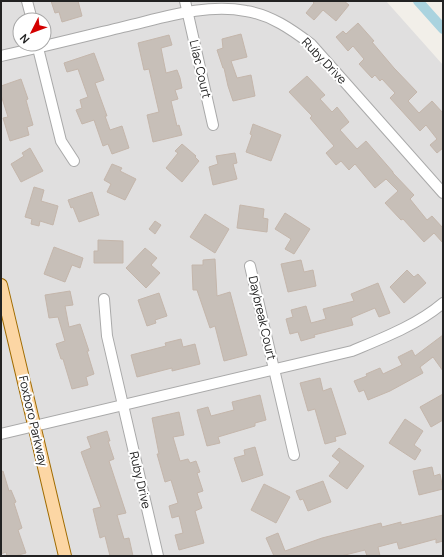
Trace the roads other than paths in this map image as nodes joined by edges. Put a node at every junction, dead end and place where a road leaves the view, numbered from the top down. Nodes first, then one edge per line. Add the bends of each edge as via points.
1 (27, 1) edge
2 (185, 1) edge
3 (30, 12) edge
4 (187, 12) junction
5 (52, 43) edge
6 (15, 52) edge
7 (38, 52) edge
8 (1, 56) edge
9 (214, 125) dead end
10 (74, 161) dead end
11 (443, 193) edge
12 (250, 266) dead end
13 (1, 285) edge
14 (104, 300) dead end
15 (443, 303) edge
16 (274, 369) junction
17 (122, 405) junction
18 (34, 426) junction
19 (1, 434) edge
20 (294, 455) dead end
21 (65, 556) edge
22 (158, 556) edge

1 - 3 street
2 - 4 street, Lilac Court
4 - 5 street, Ruby Drive
4 - 9 street, Lilac Court
4 - 11 street, Ruby Drive via 223,8 246,11 268,17 289,28 310,44
6 - 8 street, Ruby Drive
7 - 10 street via 60,141
12 - 16 street, Daybreak Court
13 - 18 main road, Foxboro Parkway
14 - 17 street, Ruby Drive via 107,336
15 - 16 street via 392,335 352,351
16 - 17 street
16 - 20 street, Daybreak Court
17 - 18 street
17 - 22 street, Ruby Drive
18 - 19 street
18 - 21 main road, Foxboro Parkway

